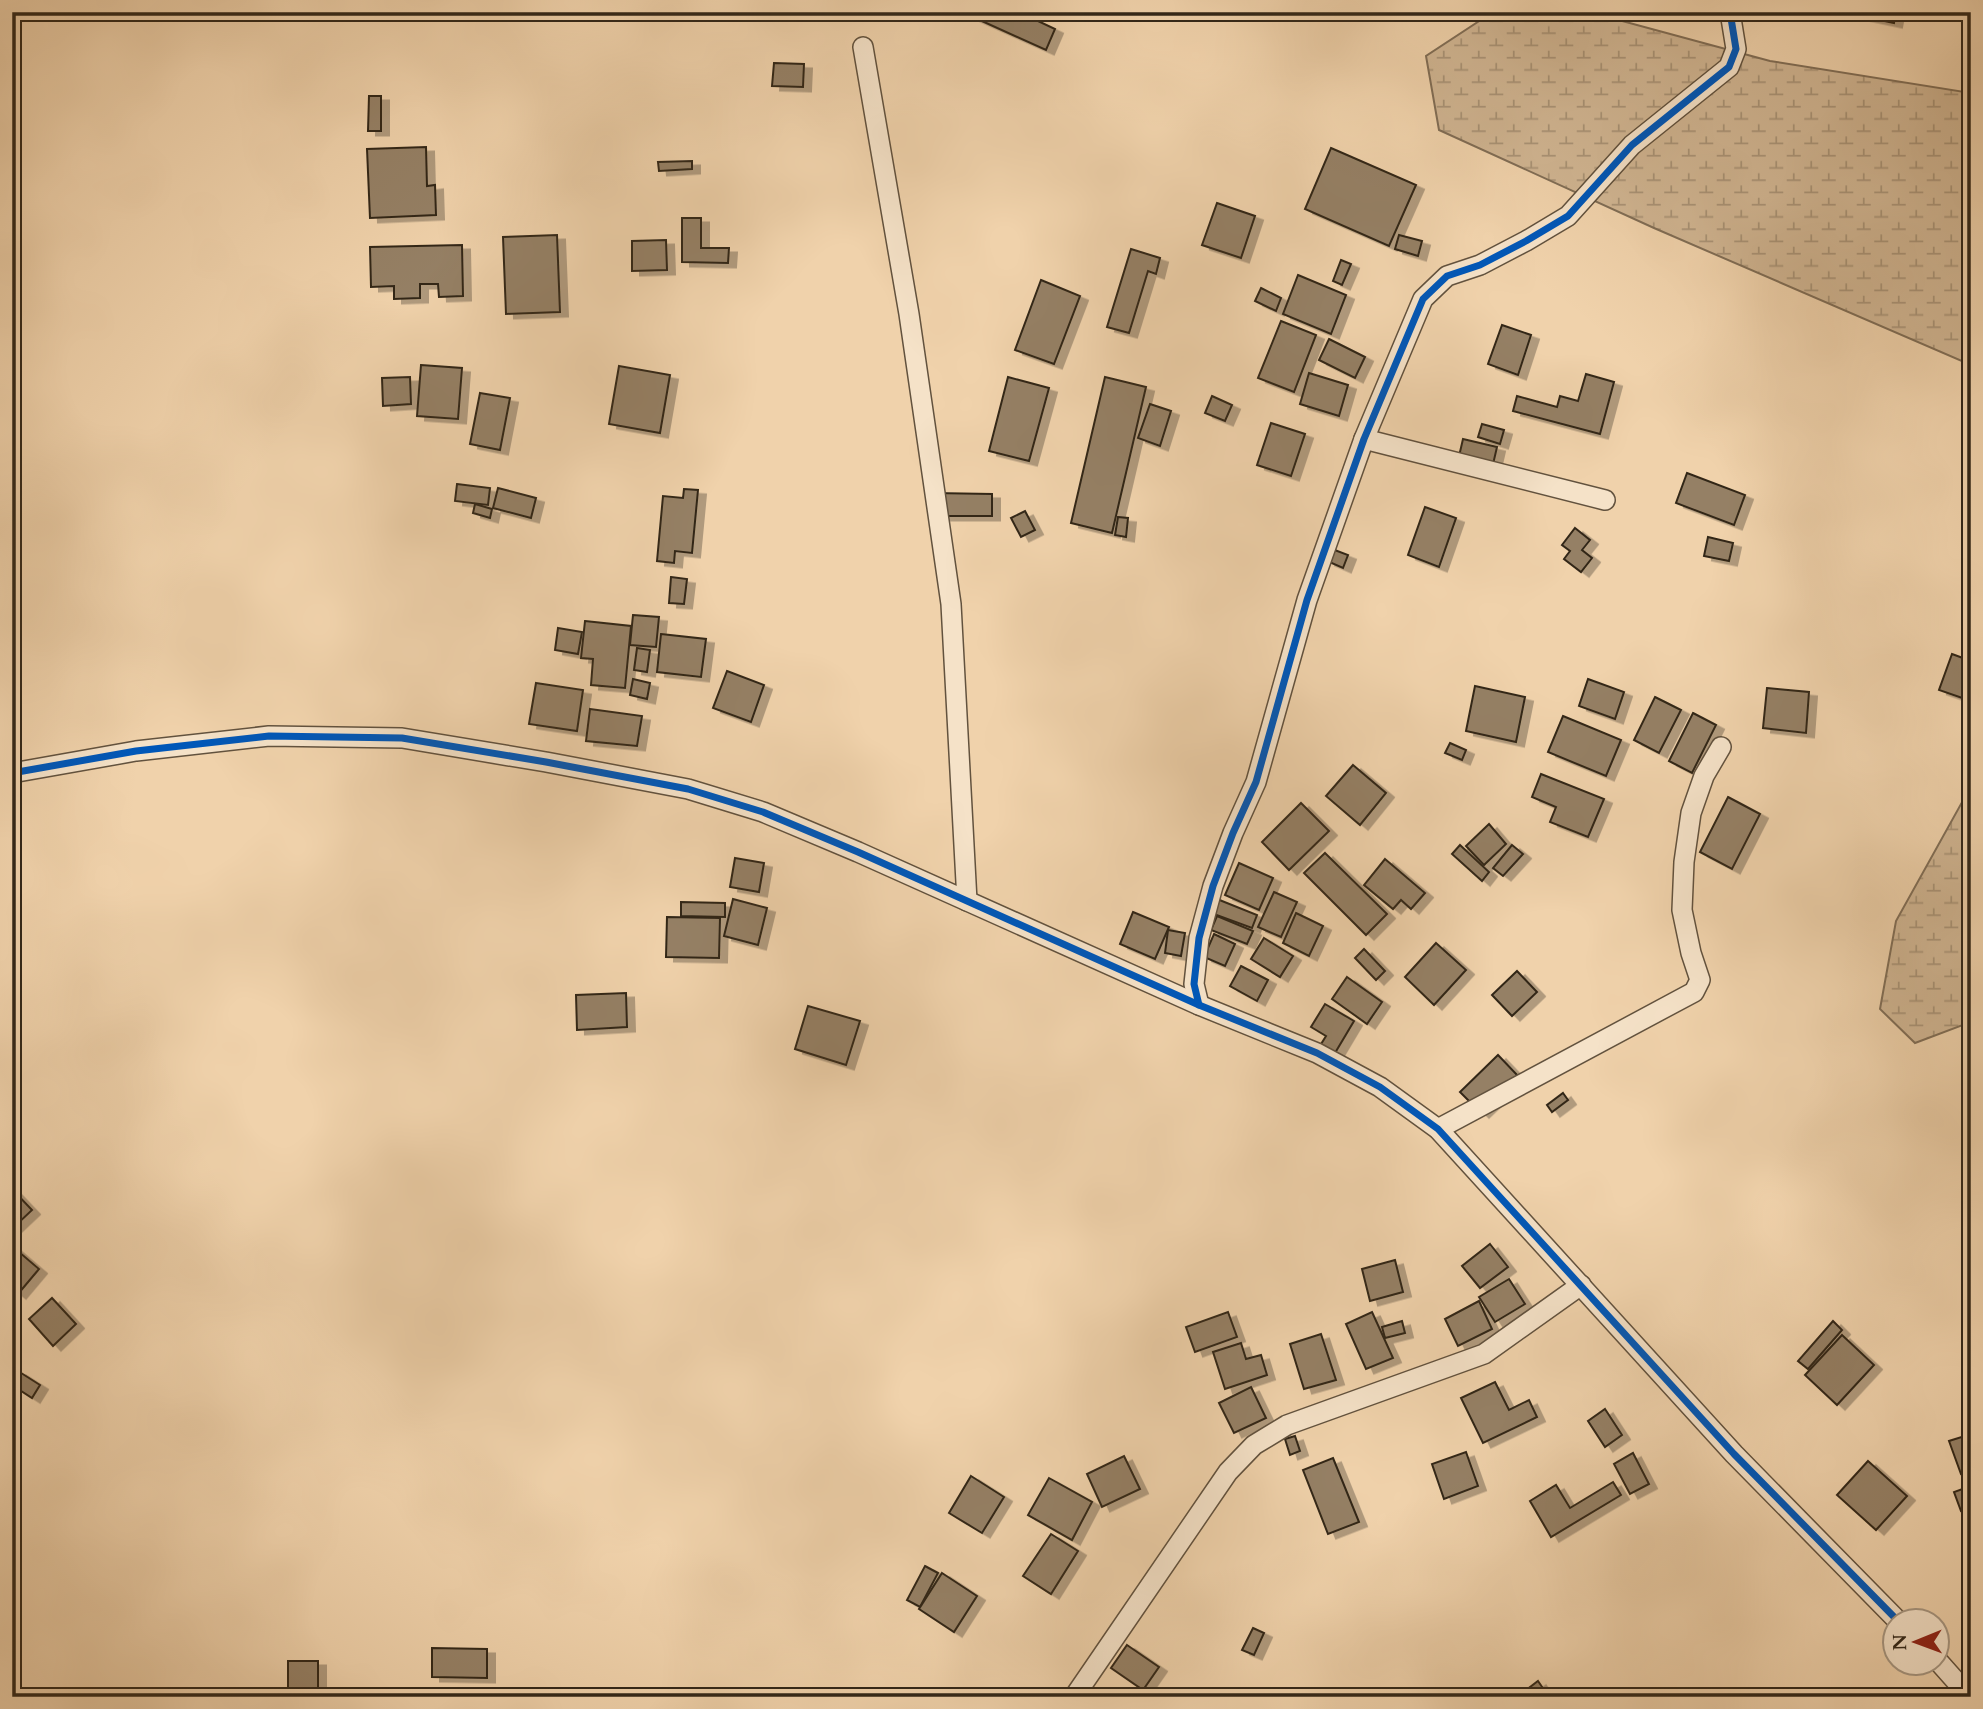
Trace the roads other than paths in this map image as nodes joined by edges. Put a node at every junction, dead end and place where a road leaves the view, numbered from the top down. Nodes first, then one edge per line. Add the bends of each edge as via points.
1 (1730, 12) edge
2 (863, 47) dead end
3 (1364, 439) junction
4 (1605, 500) dead end
5 (1721, 747) dead end
6 (12, 774) edge
7 (967, 901) junction
8 (1199, 1005) junction
9 (1438, 1129) junction
10 (1581, 1285) junction
11 (1885, 1608) edge
12 (1952, 1677) edge
13 (1074, 1697) edge
14 (1970, 1697) edge

1 - 3 street via 1736,49 1729,67 1632,145 1568,216 1479,265 1447,276 1423,299
2 - 7 street via 909,314 950,604
3 - 4 street
3 - 8 street via 1307,600 1256,782 1213,886 1199,938 1194,984
5 - 9 street via 1691,813 1684,862 1682,910 1700,980 1694,992
6 - 7 street via 136,751 269,736 402,738 688,789 763,812
7 - 8 street
8 - 9 street via 1328,1059 1380,1087
9 - 10 street
10 - 11 street via 1734,1454
10 - 13 street via 1484,1354 1287,1425 1254,1445 1228,1472
12 - 14 street

